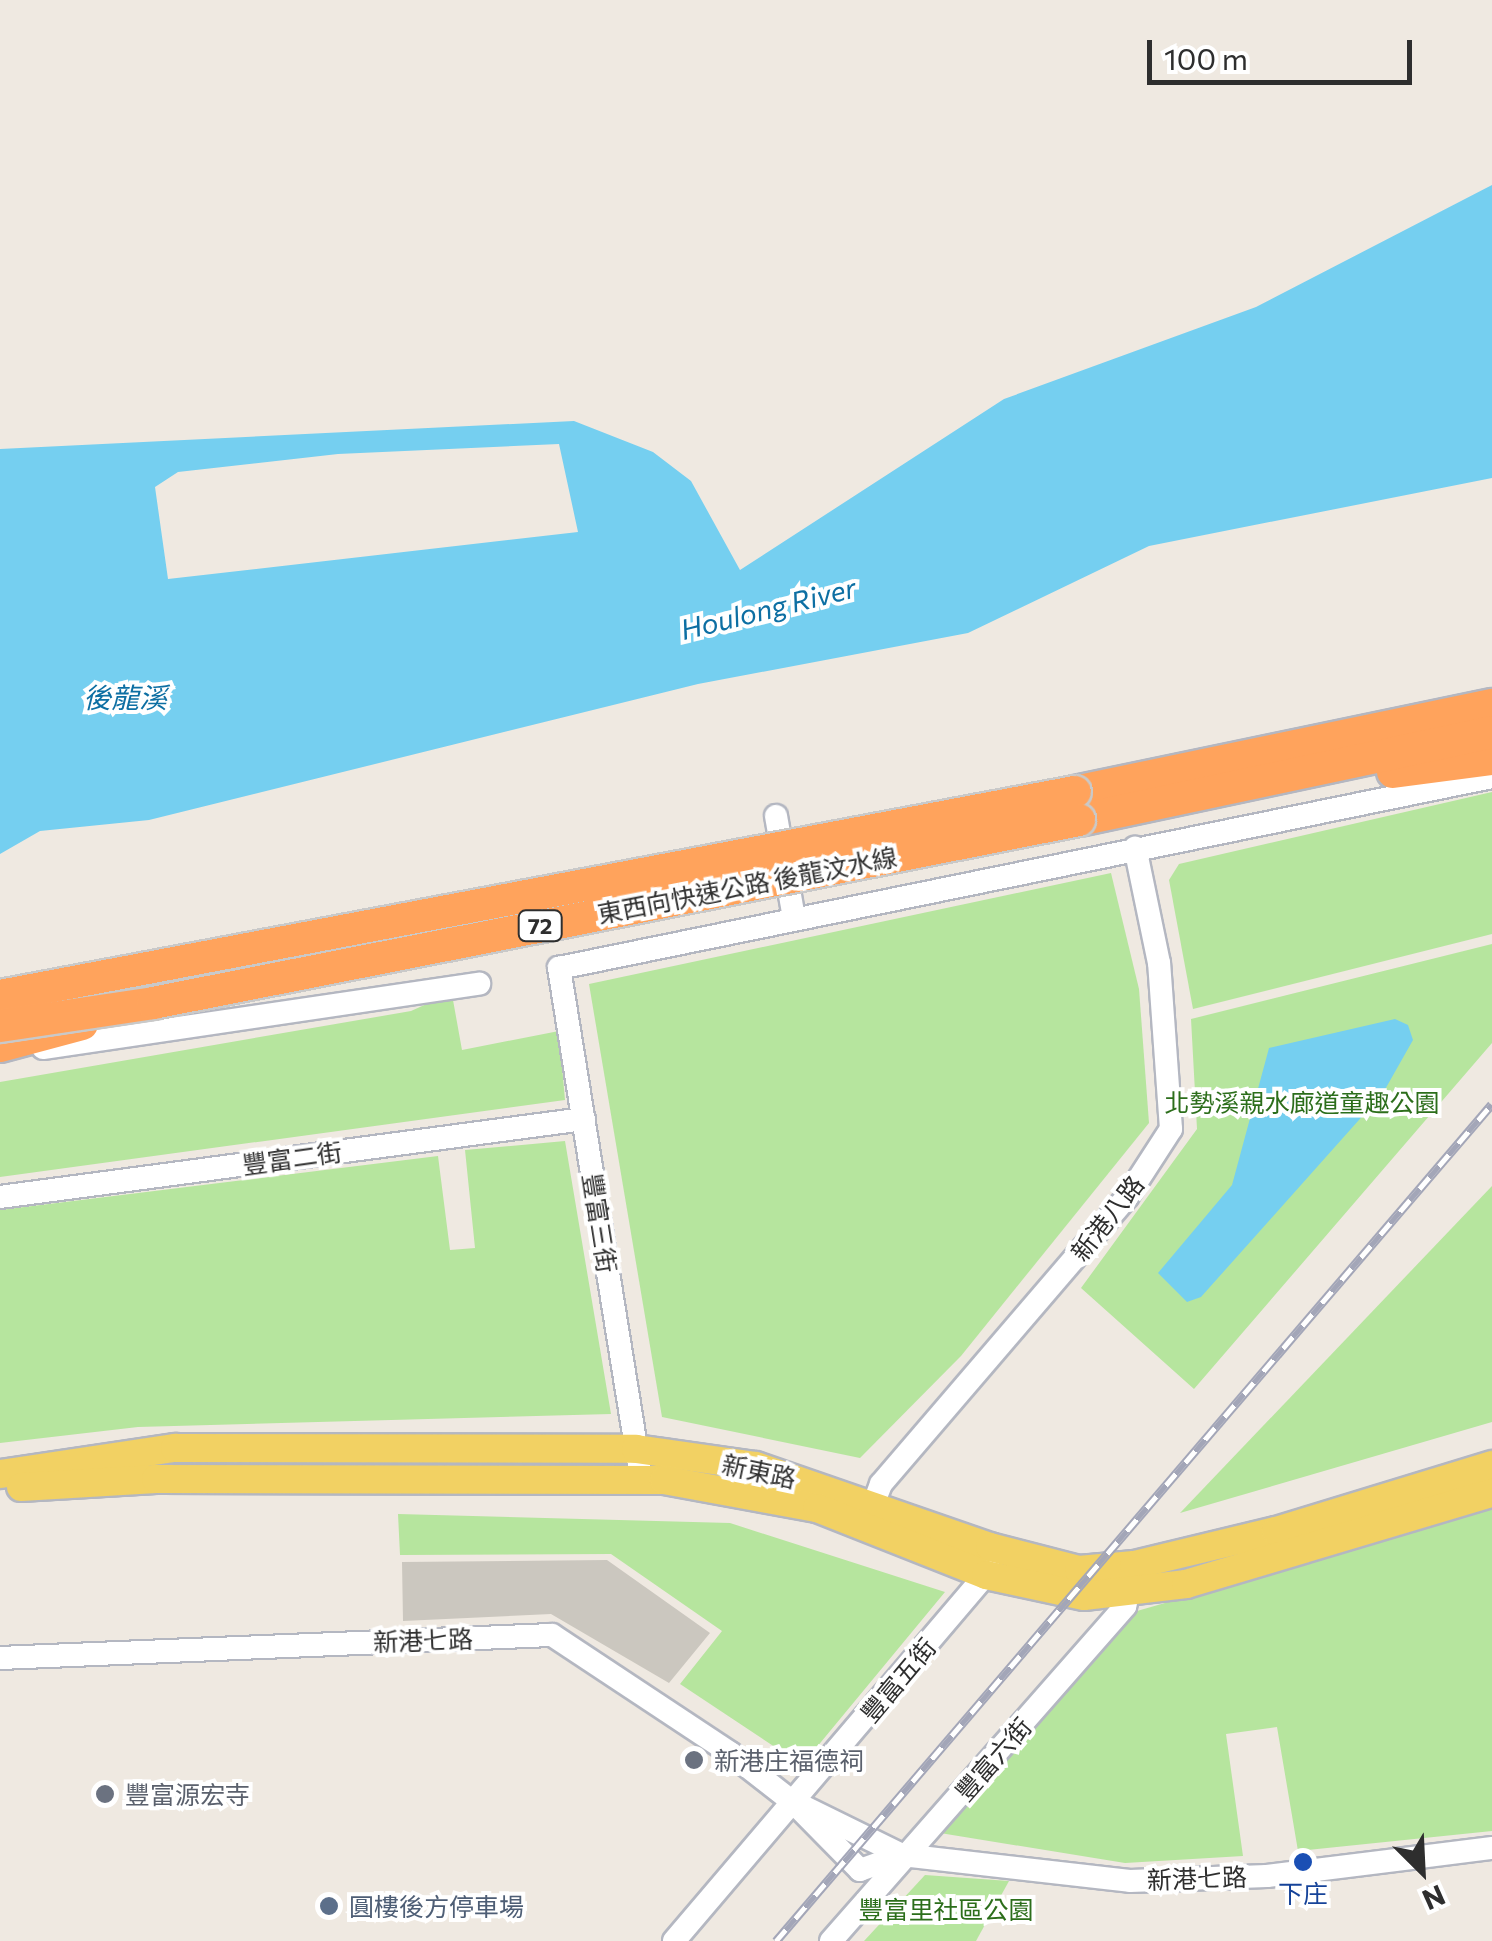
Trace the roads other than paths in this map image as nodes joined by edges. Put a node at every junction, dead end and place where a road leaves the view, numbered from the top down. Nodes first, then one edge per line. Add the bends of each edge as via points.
1 (1492, 705) edge
2 (1492, 732) edge
3 (1492, 759) edge
4 (1492, 777) edge
5 (1076, 806) junction
6 (1140, 806) junction
7 (776, 816) dead end
8 (1134, 846) junction
9 (794, 918) junction
10 (114, 976) junction
11 (0, 982) edge
12 (478, 984) dead end
13 (0, 996) edge
14 (154, 1003) junction
15 (0, 1026) edge
16 (0, 1046) edge
17 (0, 1054) edge
18 (584, 1119) junction
19 (0, 1197) edge
20 (636, 1449) junction
21 (1492, 1466) edge
22 (0, 1474) edge
23 (641, 1478) junction
24 (0, 1488) edge
25 (1492, 1493) edge
26 (870, 1514) junction
27 (988, 1561) junction
28 (1134, 1565) junction
29 (1130, 1594) junction
30 (0, 1658) edge
31 (794, 1803) junction
32 (1492, 1848) edge
33 (902, 1855) junction
34 (674, 1941) edge
35 (831, 1941) edge

1 - 5 highway, 東西向快速公路 後龍汶水線 / 72
2 - 6 highway, 東西向快速公路 後龍汶水線 / 72
3 - 6 highway
4 - 8 street
5 - 6 highway, 東西向快速公路 後龍汶水線 / 72
5 - 10 highway, 東西向快速公路 後龍汶水線 / 72, bridge
5 - 14 highway, 東西向快速公路 後龍汶水線 / 72, bridge
7 - 9 street
8 - 9 street
8 - 26 street, 新港八路 via 1159,963 1172,1130 1127,1198 881,1484
9 - 18 street, 豐富三街 via 560,968
10 - 11 highway, bridge
10 - 13 highway, 東西向快速公路 後龍汶水線 / 72, bridge
12 - 17 street
14 - 15 highway, 東西向快速公路 後龍汶水線 / 72, bridge
14 - 16 highway, bridge
18 - 19 street, 豐富二街
18 - 20 street, 豐富三街
20 - 22 main road, 新東路 via 175,1448
20 - 23 street, 豐富三街
20 - 26 main road, 新東路 via 756,1466
21 - 28 main road, 新東路 via 1276,1531
23 - 24 main road, 新東路 via 156,1480
23 - 26 main road, 新東路
25 - 29 main road, 新東路 via 1186,1584
26 - 27 main road, 新東路
27 - 28 main road, 新東路 via 1079,1570
27 - 29 main road, 新東路 via 1084,1596
27 - 31 street, 豐富五街
28 - 29 street
29 - 33 street, 豐富六街 via 925,1837
30 - 31 street, 新港七路 via 552,1635 610,1668
31 - 33 street, 新港七路
31 - 33 street, 新港七路 via 860,1870
31 - 34 street, 豐富五街
32 - 33 street, 新港七路 via 1267,1876 1130,1881
33 - 35 street, 豐富六街

